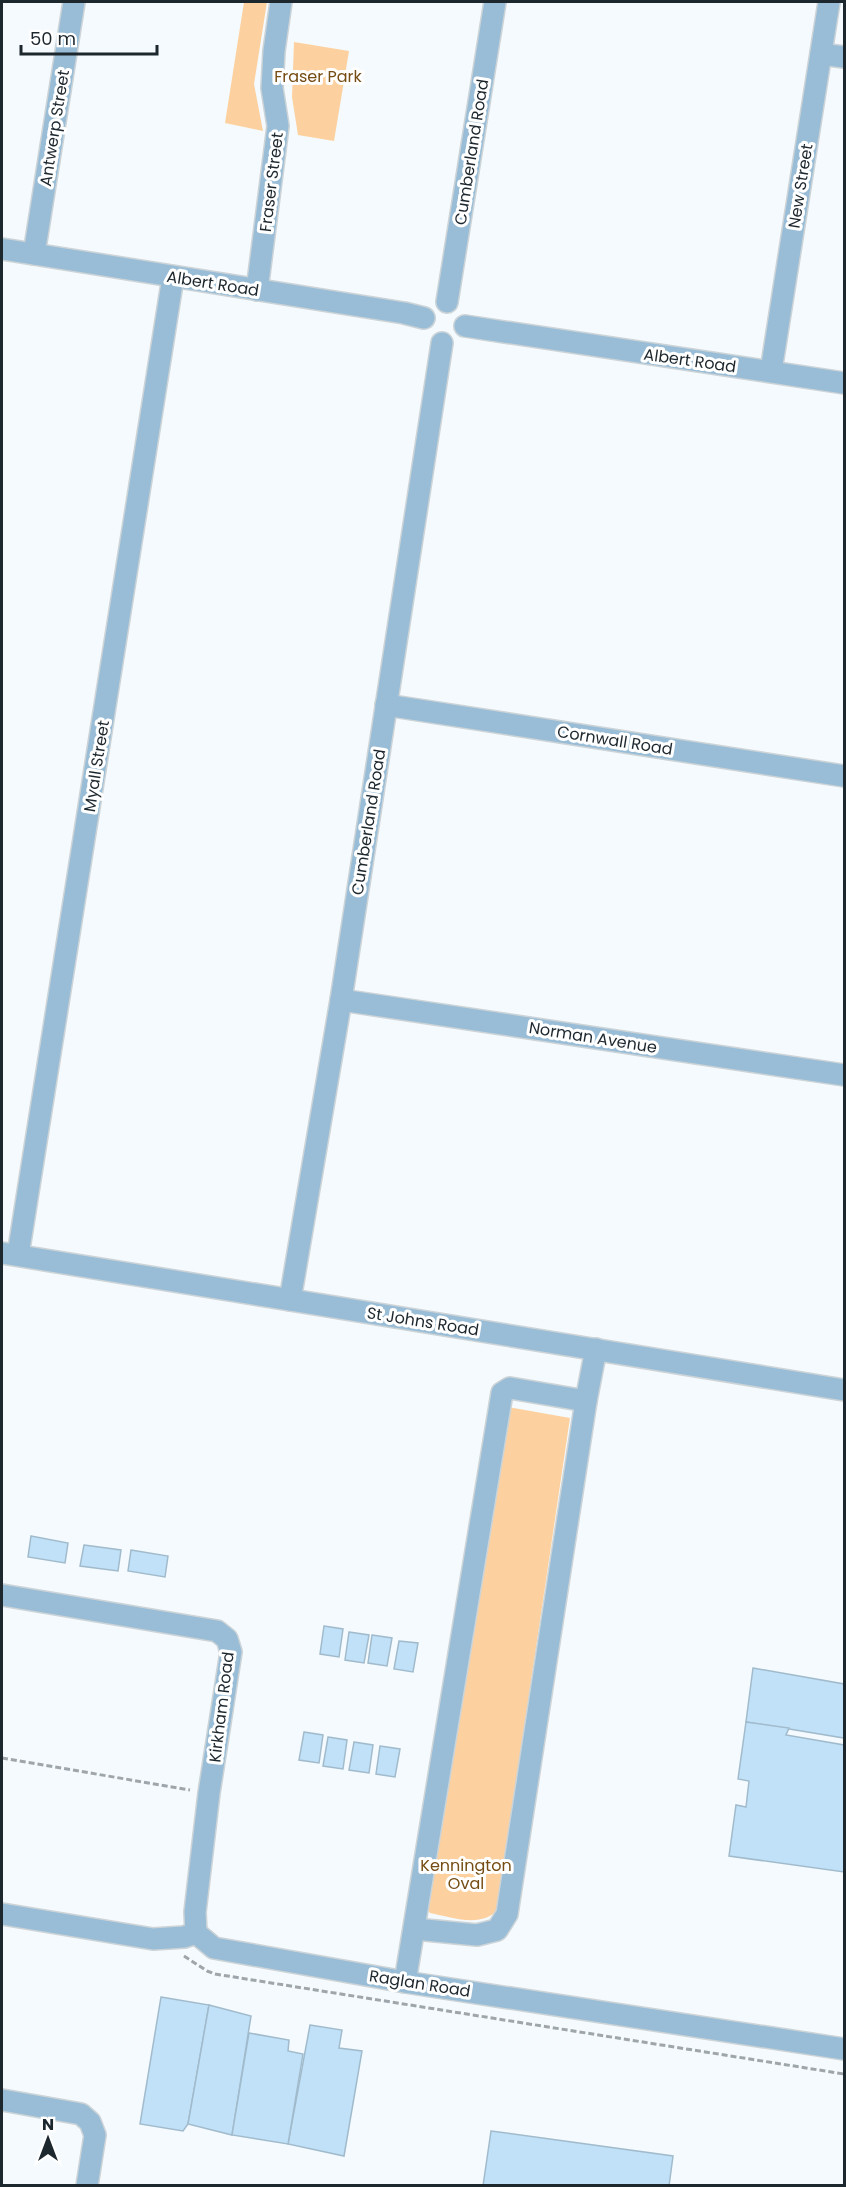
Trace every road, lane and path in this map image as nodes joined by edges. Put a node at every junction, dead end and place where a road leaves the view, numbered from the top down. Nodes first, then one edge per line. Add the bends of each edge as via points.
1 (74, 2) edge
2 (281, 2) edge
3 (495, 2) edge
4 (829, 2) edge
5 (821, 54) junction
6 (844, 57) edge
7 (2, 249) edge
8 (34, 254) junction
9 (173, 277) junction
10 (257, 290) junction
11 (447, 302) junction
12 (424, 318) junction
13 (465, 326) junction
14 (442, 344) junction
15 (771, 371) junction
16 (844, 383) edge
17 (386, 705) junction
18 (844, 776) edge
19 (341, 1000) junction
20 (844, 1075) edge
21 (10, 1254) edge
22 (290, 1300) junction
23 (596, 1349) junction
24 (844, 1390) edge
25 (586, 1401) junction
26 (2, 1595) edge
27 (2, 1758) edge
28 (209, 1793) junction
29 (2, 1914) edge
30 (415, 1929) junction
31 (196, 1933) junction
32 (405, 1982) junction
33 (844, 2049) edge
34 (2, 2100) edge
35 (87, 2186) edge

1 - 8 street, Antwerp Street
2 - 10 street, Fraser Street via 272,88 278,126
3 - 11 street, Cumberland Road
4 - 5 street, New Street
5 - 6 street
5 - 15 street, New Street
7 - 8 street, Albert Road
8 - 9 street, Albert Road
9 - 10 street, Albert Road
9 - 21 street, Myall Street
10 - 12 street, Albert Road
11 - 12 street via 434,304
11 - 13 street via 462,312
12 - 14 street via 426,334
13 - 14 street via 456,340
13 - 15 street, Albert Road
14 - 17 street, Cumberland Road
15 - 16 street, Albert Road
17 - 18 street, Cornwall Road
17 - 19 street, Cumberland Road
19 - 20 street, Norman Avenue
19 - 22 street, Cumberland Road
21 - 22 street, St Johns Road
22 - 23 street, St Johns Road
23 - 24 street, St Johns Road
23 - 25 street
25 - 30 street via 507,1914 497,1930 477,1935
25 - 30 street via 510,1388 502,1393
26 - 28 street, Kirkham Road via 217,1631 227,1639 231,1652
27 - 28 path
28 - 31 street, Kirkham Road
29 - 31 street via 153,1939
30 - 32 street
31 - 32 street, Raglan Road via 214,1948
32 - 33 street, Raglan Road
34 - 35 street via 81,2114 90,2122 94,2135

